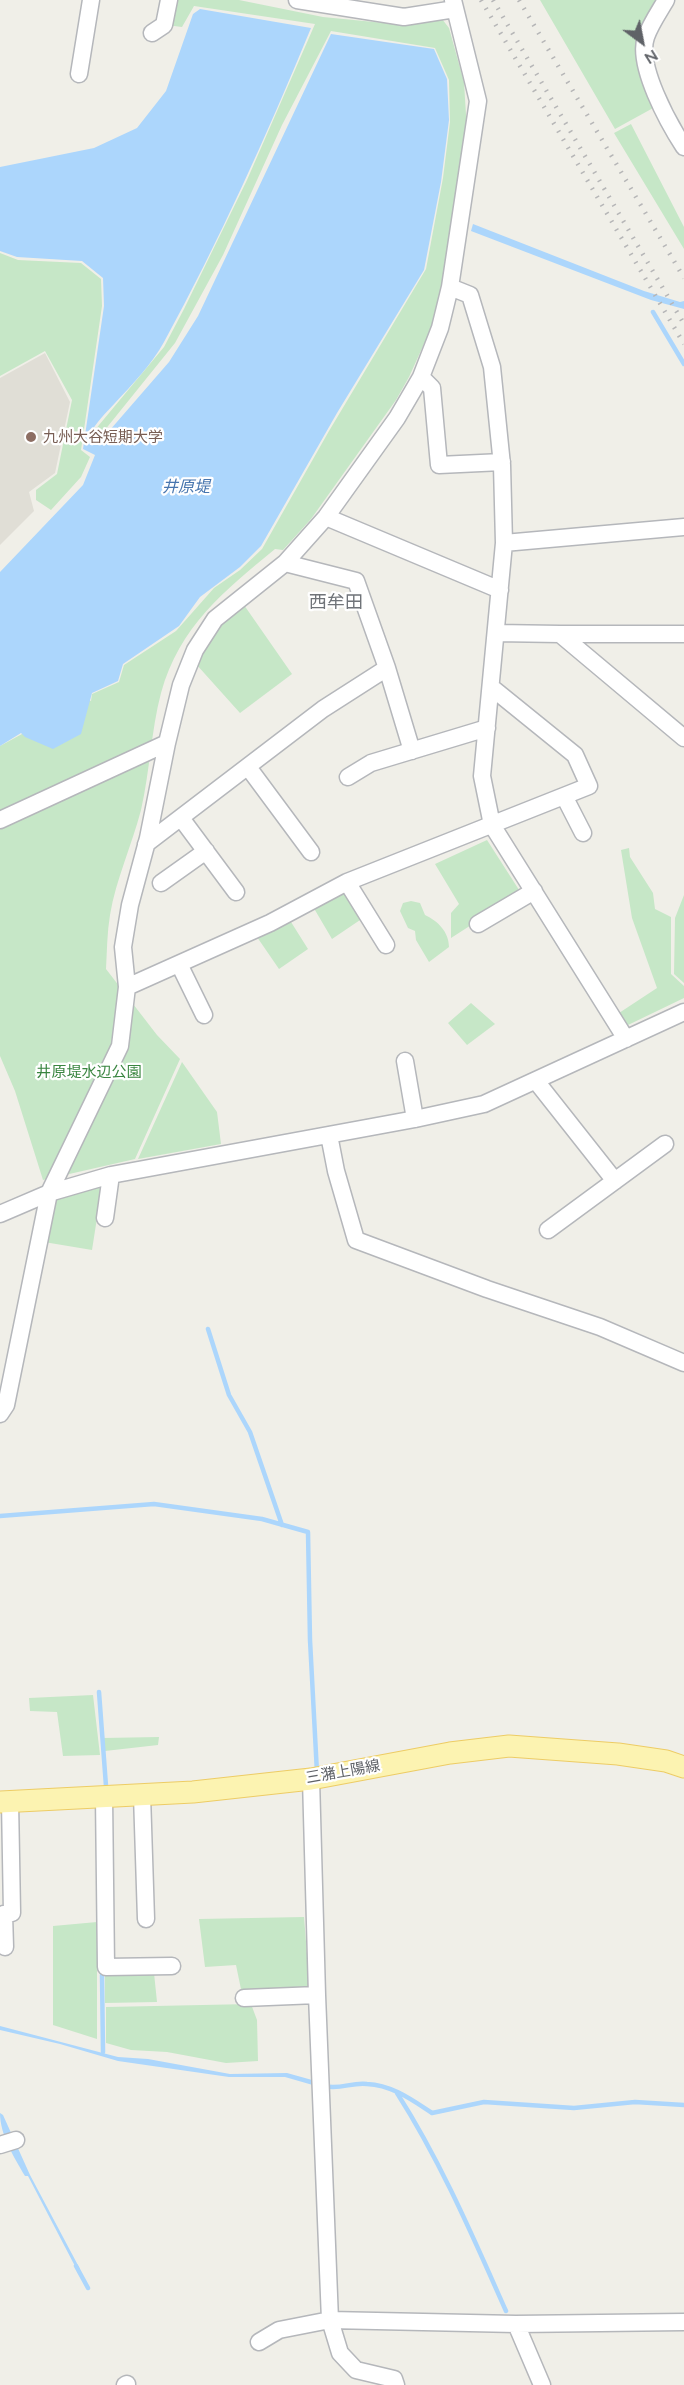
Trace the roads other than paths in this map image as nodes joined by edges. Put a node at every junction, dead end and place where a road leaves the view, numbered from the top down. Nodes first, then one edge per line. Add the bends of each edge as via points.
1 (91, 0) edge
2 (169, 0) edge
3 (297, 0) edge
4 (666, 0) edge
5 (343, 4) edge
6 (454, 4) edge
7 (152, 33) dead end
8 (79, 74) dead end
9 (684, 147) edge
10 (450, 287) junction
11 (421, 376) junction
12 (502, 462) junction
13 (326, 517) junction
14 (684, 528) edge
15 (504, 543) junction
16 (285, 563) junction
17 (500, 590) junction
18 (496, 633) junction
19 (560, 634) junction
20 (684, 634) edge
21 (387, 668) junction
22 (491, 687) junction
23 (487, 728) junction
24 (684, 738) edge
25 (166, 743) junction
26 (412, 750) junction
27 (248, 767) junction
28 (348, 777) dead end
29 (564, 796) junction
30 (181, 818) junction
31 (0, 820) edge
32 (492, 825) junction
33 (583, 833) dead end
34 (146, 844) junction
35 (206, 851) junction
36 (311, 852) dead end
37 (347, 882) junction
38 (161, 883) dead end
39 (534, 891) junction
40 (236, 892) dead end
41 (478, 924) dead end
42 (386, 945) dead end
43 (179, 964) junction
44 (127, 987) junction
45 (684, 1012) edge
46 (204, 1015) dead end
47 (626, 1039) junction
48 (405, 1061) dead end
49 (536, 1081) junction
50 (415, 1119) junction
51 (328, 1135) junction
52 (665, 1144) dead end
53 (111, 1175) junction
54 (615, 1181) junction
55 (49, 1193) junction
56 (0, 1214) edge
57 (105, 1218) dead end
58 (548, 1230) dead end
59 (684, 1363) edge
60 (0, 1414) edge
61 (684, 1767) edge
62 (311, 1779) junction
63 (142, 1795) junction
64 (104, 1797) junction
65 (5, 1801) edge
66 (2, 1914) edge
67 (146, 1919) dead end
68 (5, 1947) dead end
69 (172, 1966) dead end
70 (316, 1995) junction
71 (244, 1998) dead end
72 (16, 2140) dead end
73 (0, 2145) edge
74 (330, 2320) junction
75 (684, 2322) edge
76 (516, 2324) junction
77 (259, 2342) dead end
78 (396, 2385) edge
79 (542, 2385) edge

1 - 8 street
2 - 7 street via 164,25
3 - 5 street
4 - 9 street via 645,38 644,52 663,112
5 - 6 street via 404,17
6 - 10 street via 477,101
10 - 11 street via 440,328
10 - 12 street via 470,295 492,367
11 - 12 street via 432,388 439,465
11 - 13 street via 397,418
12 - 15 street
13 - 16 street
13 - 17 street
14 - 15 street
15 - 17 street
16 - 21 street via 356,582
16 - 25 street via 210,627 195,650 181,685
17 - 18 street
18 - 19 street
18 - 22 street
19 - 20 street
19 - 24 street
21 - 26 street
21 - 27 street via 323,709
22 - 23 street
22 - 29 street via 575,755 589,786
23 - 26 street
23 - 32 street via 482,776
25 - 31 street
25 - 34 street
26 - 28 street via 371,763
27 - 30 street
27 - 36 street
29 - 32 street
29 - 33 street
30 - 34 street
30 - 35 street
32 - 37 street
32 - 39 street
34 - 44 street via 123,947
35 - 38 street
35 - 40 street
37 - 42 street
37 - 43 street via 270,923
39 - 41 street
39 - 47 street
43 - 44 street
43 - 46 street
44 - 55 street via 120,1046
45 - 47 street
47 - 49 street
48 - 50 street
49 - 50 street via 484,1104
49 - 54 street
50 - 51 street
51 - 53 street
51 - 59 street via 356,1240 600,1328
52 - 54 street
53 - 55 street
53 - 57 street
54 - 58 street
55 - 56 street
55 - 60 street via 6,1405
61 - 62 main road, 三潴上陽線 via 618,1754 509,1746
62 - 63 main road, 三潴上陽線
62 - 70 street
63 - 64 main road, 三潴上陽線
63 - 67 street
64 - 65 main road, 三潴上陽線
64 - 69 street via 113,1893 106,1967
65 - 66 street via 12,1913
66 - 68 street
70 - 71 street
70 - 74 street
72 - 73 street
74 - 76 street
74 - 77 street via 279,2330
74 - 78 street via 340,2353 356,2370 394,2379
75 - 76 street
76 - 79 street

